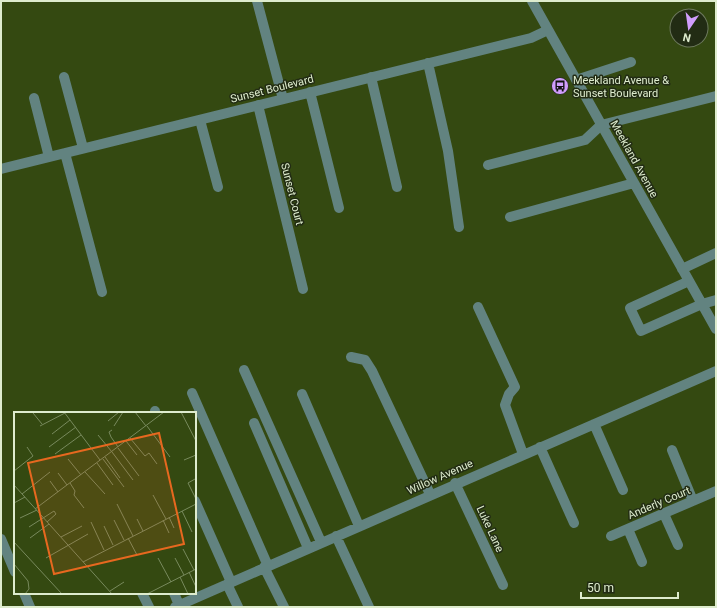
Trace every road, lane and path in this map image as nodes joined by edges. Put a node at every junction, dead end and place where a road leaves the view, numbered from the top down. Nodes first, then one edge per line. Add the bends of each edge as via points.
1 (257, 1) edge
2 (532, 1) edge
3 (548, 30) junction
4 (631, 62) dead end
5 (428, 63) junction
6 (64, 77) dead end
7 (371, 77) junction
8 (576, 80) junction
9 (310, 92) junction
10 (716, 96) edge
11 (34, 98) dead end
12 (283, 99) junction
13 (258, 105) junction
14 (200, 120) junction
15 (601, 125) junction
16 (83, 148) junction
17 (65, 153) junction
18 (49, 157) junction
19 (488, 165) dead end
20 (1, 169) edge
21 (634, 183) junction
22 (218, 186) dead end
23 (397, 187) dead end
24 (339, 208) dead end
25 (510, 217) dead end
26 (459, 227) dead end
27 (716, 254) edge
28 (682, 269) junction
29 (689, 281) junction
30 (303, 289) dead end
31 (102, 292) dead end
32 (716, 300) edge
33 (702, 304) junction
34 (478, 307) dead end
35 (716, 329) edge
36 (352, 357) dead end
37 (244, 370) dead end
38 (716, 371) edge
39 (192, 393) dead end
40 (302, 394) dead end
41 (254, 423) dead end
42 (594, 424) junction
43 (540, 446) junction
44 (672, 450) dead end
45 (523, 454) junction
46 (455, 483) junction
47 (623, 490) dead end
48 (716, 491) edge
49 (430, 494) junction
50 (693, 501) junction
51 (196, 503) edge
52 (664, 514) junction
53 (574, 523) dead end
54 (359, 526) junction
55 (628, 529) junction
56 (336, 536) junction
57 (611, 536) dead end
58 (1, 539) edge
59 (321, 542) junction
60 (678, 545) dead end
61 (308, 548) junction
62 (642, 562) dead end
63 (266, 567) junction
64 (14, 570) edge
65 (229, 583) junction
66 (504, 585) dead end
67 (24, 594) edge
68 (142, 594) edge
69 (174, 594) edge
70 (177, 606) edge
71 (30, 607) edge
72 (149, 607) edge
73 (238, 607) edge
74 (284, 607) edge
75 (369, 607) edge

1 - 12 street
2 - 3 street, Meekland Avenue
3 - 5 street, Sunset Boulevard via 531,38
3 - 8 street, Meekland Avenue
4 - 8 street
5 - 7 street, Sunset Boulevard
5 - 26 street via 448,151
6 - 16 street
7 - 9 street, Sunset Boulevard
7 - 23 street
8 - 15 street, Meekland Avenue
9 - 12 street, Sunset Boulevard
9 - 24 street
10 - 15 street
11 - 18 street
12 - 13 street, Sunset Boulevard
13 - 14 street, Sunset Boulevard
13 - 30 street, Sunset Court
14 - 16 street, Sunset Boulevard
14 - 22 street
15 - 19 street via 585,140
15 - 21 street, Meekland Avenue
16 - 17 street, Sunset Boulevard
17 - 18 street, Sunset Boulevard
17 - 31 street
18 - 20 street, Sunset Boulevard
21 - 25 street
21 - 28 street, Meekland Avenue
27 - 28 street
28 - 29 street, Meekland Avenue
29 - 33 street, Meekland Avenue
29 - 33 street via 630,308 641,331
32 - 33 street
33 - 35 street, Meekland Avenue
34 - 45 street via 514,387 505,405
36 - 49 street via 365,360 372,371
37 - 59 street
38 - 42 street, Willow Avenue
39 - 63 street
40 - 54 street
41 - 61 street
42 - 43 street, Willow Avenue
42 - 47 street
43 - 45 street, Willow Avenue
43 - 53 street
44 - 50 street
45 - 46 street, Willow Avenue
46 - 49 street, Willow Avenue
46 - 66 street, Luke Lane
48 - 50 street, Anderly Court
49 - 54 street, Willow Avenue
50 - 52 street, Anderly Court
51 - 65 street
52 - 55 street, Anderly Court
52 - 60 street
54 - 56 street, Willow Avenue
55 - 57 street, Anderly Court
55 - 62 street
56 - 59 street, Willow Avenue
56 - 75 street
58 - 64 street
59 - 61 street, Willow Avenue
61 - 63 street, Willow Avenue
63 - 65 street, Willow Avenue
63 - 74 street
65 - 70 street, Willow Avenue
65 - 73 street
67 - 71 street
68 - 72 street
69 - 70 street

